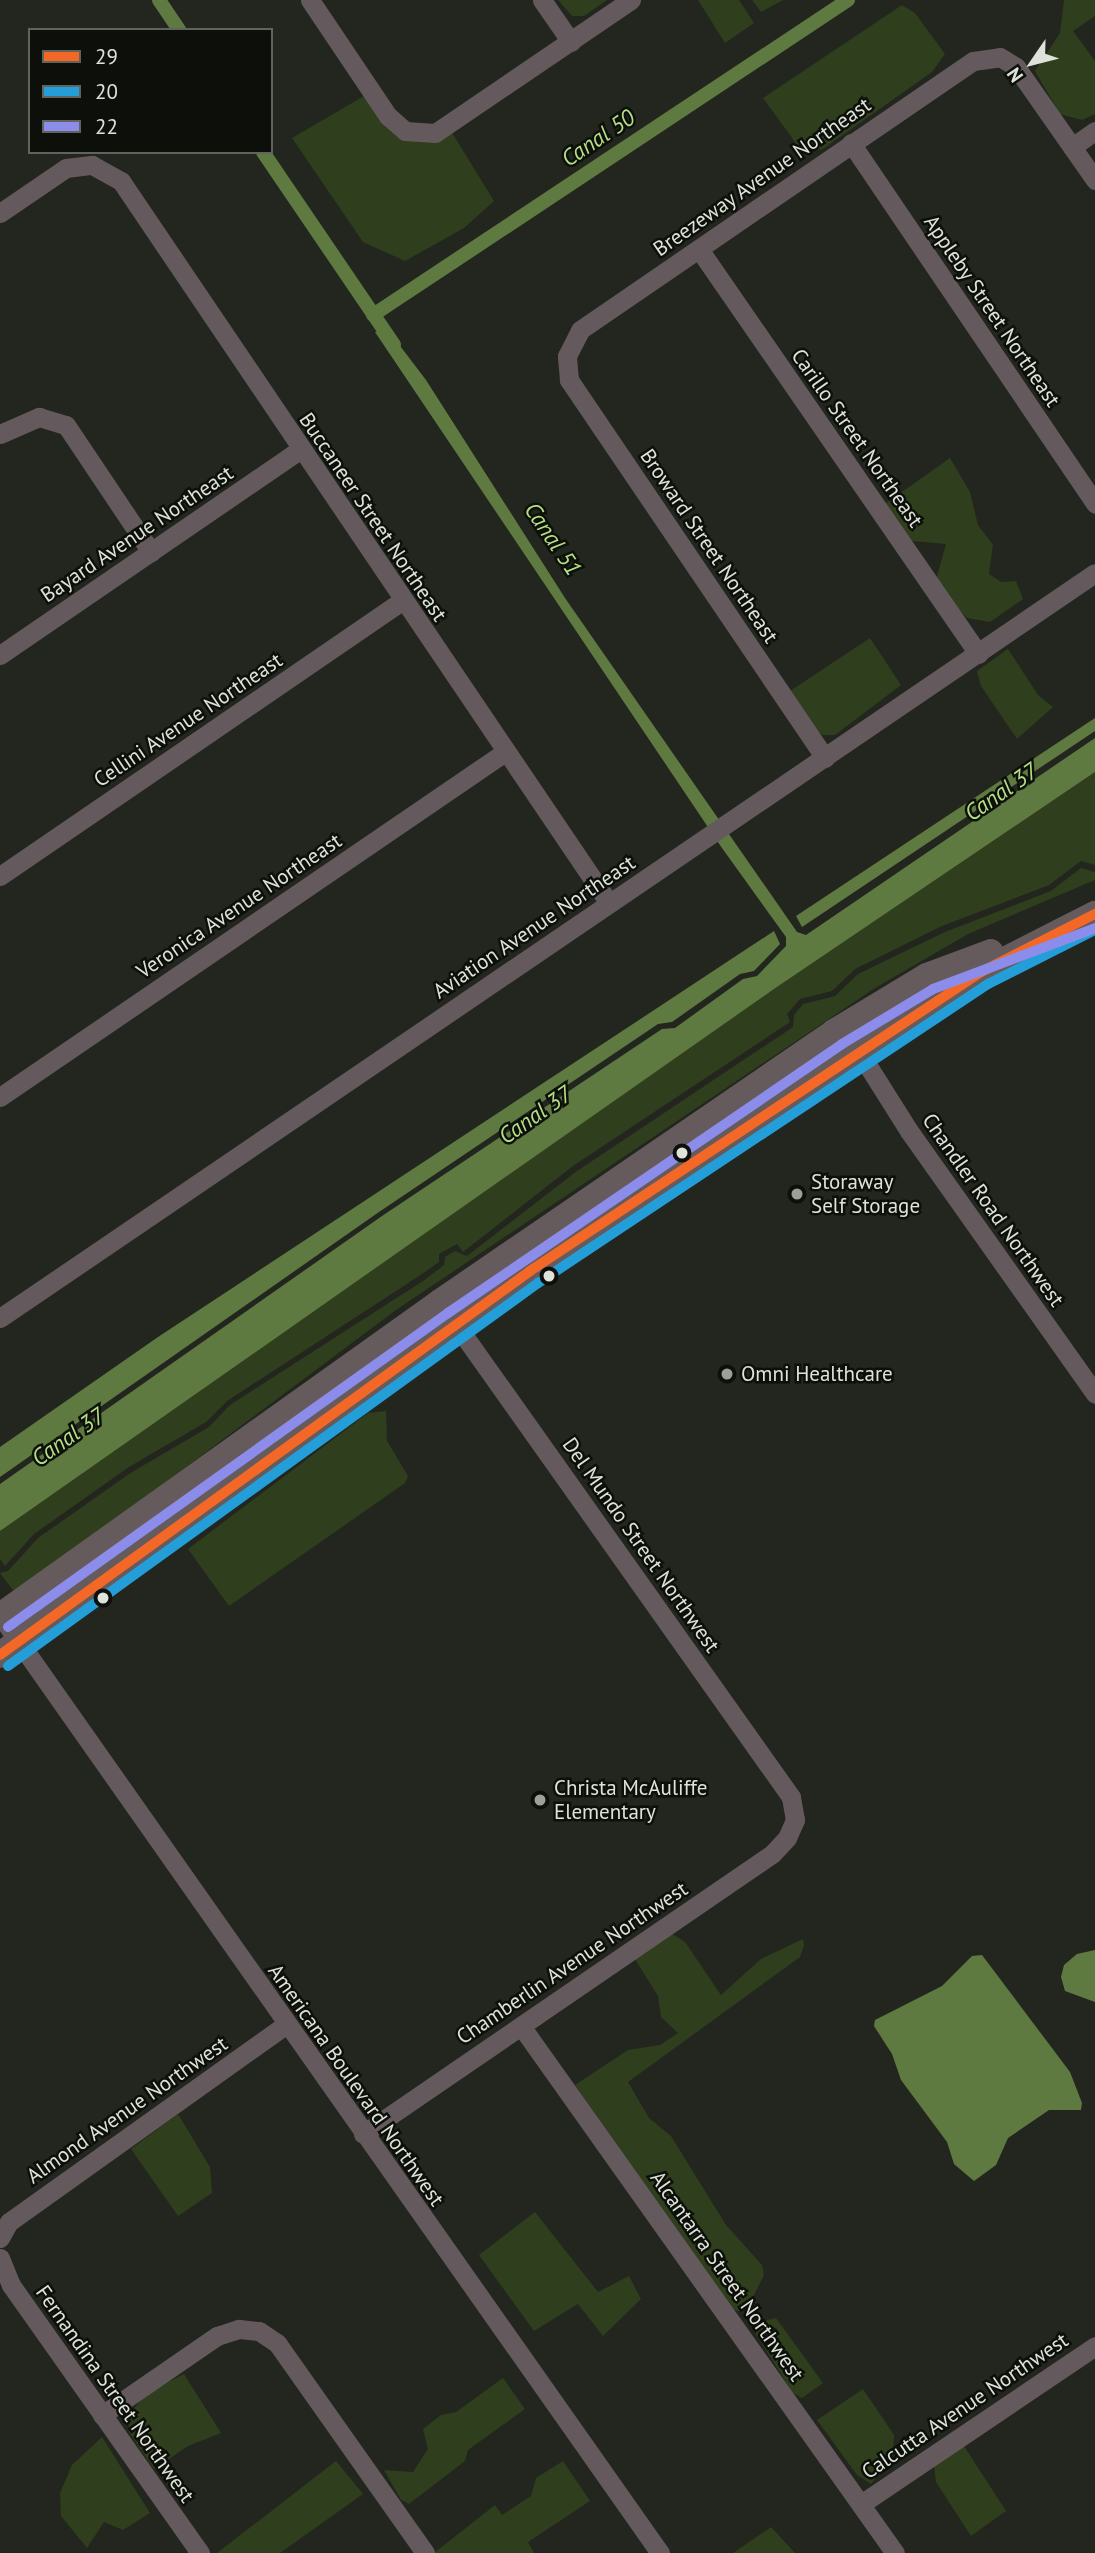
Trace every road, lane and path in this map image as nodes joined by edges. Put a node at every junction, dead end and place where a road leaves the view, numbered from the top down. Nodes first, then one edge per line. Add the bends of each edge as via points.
1 (310, 0) edge
2 (542, 0) edge
3 (631, 0) edge
4 (570, 42) junction
5 (1095, 131) edge
6 (851, 143) junction
7 (1072, 147) junction
8 (1095, 180) edge
9 (0, 213) edge
10 (699, 249) junction
11 (567, 356) joint
12 (0, 434) edge
13 (299, 450) junction
14 (1095, 504) edge
15 (151, 552) junction
16 (1095, 573) edge
17 (401, 601) junction
18 (978, 654) junction
19 (0, 655) edge
20 (505, 752) junction
21 (825, 758) junction
22 (0, 876) edge
23 (609, 903) junction
24 (1095, 913) edge
25 (858, 1050) junction
26 (0, 1097) edge
27 (447, 1312) junction
28 (0, 1318) edge
29 (1095, 1394) edge
30 (0, 1615) edge
31 (9, 1648) edge
32 (795, 1820) joint
33 (285, 2025) junction
34 (521, 2026) junction
35 (363, 2134) junction
36 (0, 2238) edge
37 (0, 2258) edge
38 (1095, 2346) edge
39 (103, 2415) junction
40 (861, 2504) junction
41 (200, 2553) edge
42 (425, 2553) edge
43 (660, 2553) edge
44 (895, 2553) edge

1 - 4 street via 388,116 405,131 435,133
2 - 4 street
3 - 4 street
5 - 7 street
6 - 7 street, Breezeway Avenue Northeast via 973,61 1000,57 1016,67
6 - 10 street, Breezeway Avenue Northeast
6 - 14 street, Appleby Street Northeast
7 - 8 street
9 - 13 street, Buccaneer Street Northeast via 66,168 92,165 121,181
10 - 11 street, Breezeway Avenue Northeast via 580,330
10 - 18 street, Carillo Street Northeast
11 - 21 street, Broward Street Northeast via 569,380
12 - 15 street via 39,417 66,425
13 - 15 street, Bayard Avenue Northeast
13 - 17 street, Buccaneer Street Northeast
15 - 19 street, Bayard Avenue Northeast
16 - 18 street, Aviation Avenue Northeast
17 - 20 street, Buccaneer Street Northeast
17 - 22 street, Cellini Avenue Northeast
18 - 21 street, Aviation Avenue Northeast
20 - 23 street, Buccaneer Street Northeast
20 - 26 street, Veronica Avenue Northeast
21 - 23 street, Aviation Avenue Northeast
23 - 28 street, Aviation Avenue Northeast
24 - 25 main road via 981,972
24 - 27 main road via 927,976 834,1032
25 - 27 main road
25 - 29 street, Chandler Road Northwest via 909,1131
27 - 30 main road
27 - 31 main road
27 - 32 street, Del Mundo Street Northwest via 791,1797
30 - 31 street, Americana Boulevard Northwest
31 - 33 street, Americana Boulevard Northwest
32 - 34 street, Chamberlin Avenue Northwest via 772,1854
33 - 35 street, Americana Boulevard Northwest
33 - 36 street, Almond Avenue Northwest via 9,2222
34 - 35 street, Chamberlin Avenue Northwest
34 - 40 street, Alcantarra Street Northwest
35 - 43 street, Americana Boulevard Northwest
37 - 39 street, Fernandina Street Northwest via 11,2285
38 - 40 street, Calcutta Avenue Northwest
39 - 41 street, Fernandina Street Northwest
39 - 42 street via 217,2336 239,2329 259,2331 277,2343
40 - 44 street, Alcantarra Street Northwest

